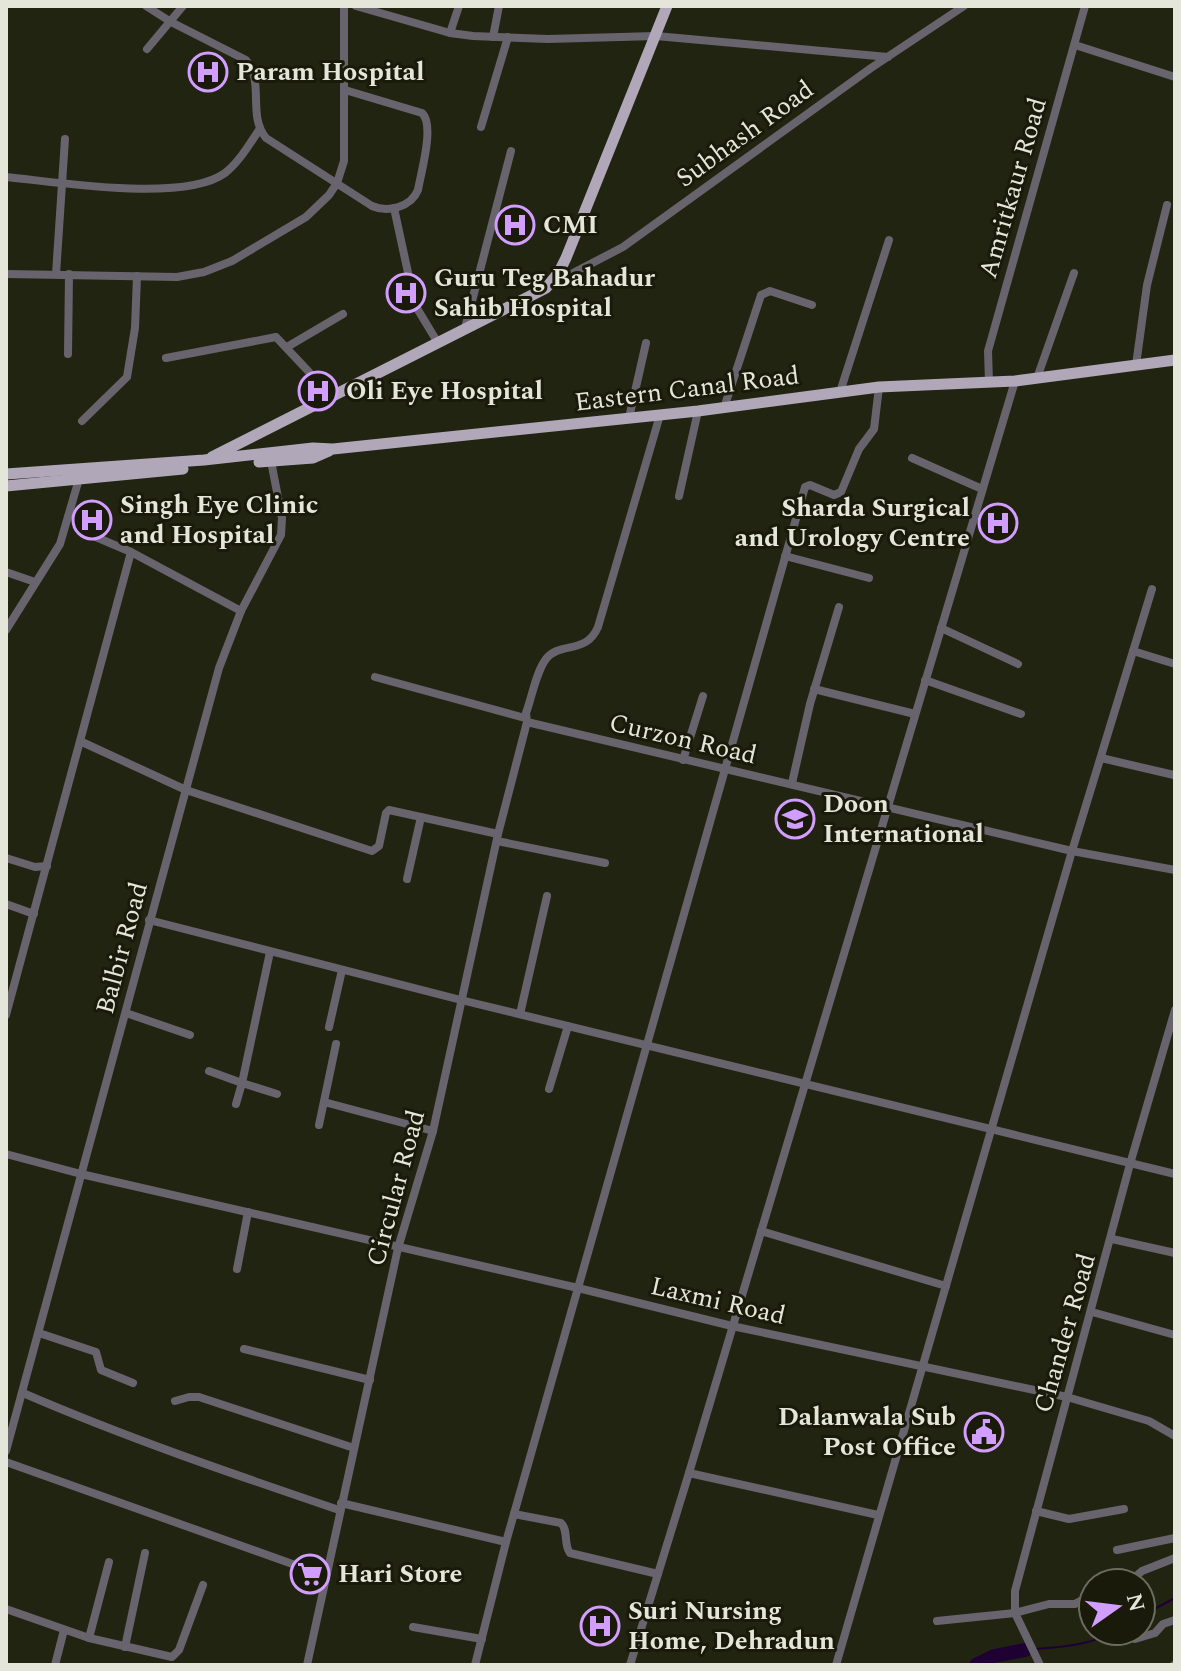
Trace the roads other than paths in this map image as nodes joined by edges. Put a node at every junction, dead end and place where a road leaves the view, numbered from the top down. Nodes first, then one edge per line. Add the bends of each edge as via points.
1 (146, 6) edge
2 (183, 6) edge
3 (344, 6) edge
4 (356, 6) edge
5 (396, 6) edge
6 (459, 6) edge
7 (499, 6) edge
8 (667, 6) edge
9 (964, 6) edge
10 (1085, 6) edge
11 (955, 9) edge
12 (392, 18) junction
13 (171, 22) junction
14 (450, 33) junction
15 (656, 36) junction
16 (493, 37) junction
17 (508, 37) junction
18 (1075, 45) junction
19 (147, 49) dead end
20 (888, 57) junction
21 (1175, 77) edge
22 (345, 90) junction
23 (481, 127) dead end
24 (259, 130) junction
25 (65, 139) dead end
26 (511, 151) dead end
27 (6, 177) edge
28 (63, 182) junction
29 (337, 183) junction
30 (1167, 205) dead end
31 (394, 208) junction
32 (889, 240) dead end
33 (1074, 273) dead end
34 (6, 274) edge
35 (56, 274) junction
36 (69, 274) junction
37 (137, 276) junction
38 (546, 288) junction
39 (812, 305) dead end
40 (343, 314) dead end
41 (465, 328) junction
42 (438, 343) junction
43 (646, 343) dead end
44 (287, 347) junction
45 (68, 354) dead end
46 (166, 358) dead end
47 (1175, 360) edge
48 (1136, 365) junction
49 (1037, 378) junction
50 (1015, 381) junction
51 (989, 382) junction
52 (879, 387) junction
53 (840, 392) junction
54 (328, 399) junction
55 (724, 408) junction
56 (698, 411) junction
57 (660, 415) junction
58 (629, 418) junction
59 (82, 421) dead end
60 (333, 449) junction
61 (912, 458) dead end
62 (271, 461) junction
63 (204, 464) junction
64 (6, 474) edge
65 (80, 474) junction
66 (6, 486) edge
67 (982, 489) junction
68 (679, 496) dead end
69 (91, 535) dead end
70 (131, 552) junction
71 (785, 556) junction
72 (6, 572) edge
73 (869, 578) dead end
74 (35, 582) junction
75 (1152, 589) dead end
76 (839, 607) dead end
77 (241, 611) junction
78 (941, 628) junction
79 (6, 630) edge
80 (1133, 651) junction
81 (1018, 664) dead end
82 (1175, 664) edge
83 (375, 677) dead end
84 (925, 680) junction
85 (814, 689) junction
86 (703, 696) dead end
87 (915, 714) junction
88 (1021, 714) dead end
89 (526, 720) junction
90 (82, 742) junction
91 (1101, 758) junction
92 (683, 760) junction
93 (727, 769) junction
94 (1174, 775) edge
95 (792, 783) junction
96 (186, 790) junction
97 (887, 805) junction
98 (421, 817) junction
99 (498, 838) junction
100 (1072, 851) junction
101 (6, 858) edge
102 (605, 863) dead end
103 (47, 866) junction
104 (1175, 870) edge
105 (407, 879) dead end
106 (547, 896) dead end
107 (6, 904) edge
108 (34, 914) junction
109 (149, 920) junction
110 (270, 952) junction
111 (342, 970) junction
112 (461, 1000) junction
113 (1175, 1012) edge
114 (126, 1013) junction
115 (520, 1014) junction
116 (6, 1015) edge
117 (568, 1026) junction
118 (329, 1027) dead end
119 (190, 1035) dead end
120 (336, 1044) dead end
121 (646, 1045) junction
122 (209, 1071) dead end
123 (242, 1083) junction
124 (805, 1085) junction
125 (549, 1089) dead end
126 (277, 1094) dead end
127 (324, 1102) junction
128 (236, 1104) dead end
129 (319, 1125) dead end
130 (992, 1129) junction
131 (433, 1131) junction
132 (6, 1154) edge
133 (1130, 1164) junction
134 (81, 1174) junction
135 (1175, 1174) edge
136 (248, 1212) junction
137 (761, 1231) junction
138 (1112, 1239) junction
139 (398, 1248) junction
140 (1175, 1253) edge
141 (237, 1269) dead end
142 (946, 1286) junction
143 (578, 1288) junction
144 (1092, 1312) junction
145 (732, 1326) junction
146 (39, 1333) junction
147 (1175, 1335) edge
148 (244, 1349) dead end
149 (921, 1367) junction
150 (370, 1380) junction
151 (133, 1383) dead end
152 (23, 1393) junction
153 (1067, 1397) junction
154 (175, 1401) dead end
155 (1175, 1436) edge
156 (354, 1448) junction
157 (6, 1451) edge
158 (6, 1462) edge
159 (689, 1473) junction
160 (340, 1507) junction
161 (1124, 1509) dead end
162 (1036, 1511) junction
163 (514, 1514) junction
164 (878, 1515) junction
165 (1175, 1538) edge
166 (506, 1542) junction
167 (1117, 1550) dead end
168 (145, 1553) dead end
169 (1175, 1558) edge
170 (109, 1562) dead end
171 (1152, 1567) edge
172 (658, 1574) junction
173 (326, 1576) junction
174 (203, 1585) dead end
175 (1077, 1602) edge
176 (6, 1609) edge
177 (1015, 1613) junction
178 (1175, 1620) edge
179 (937, 1621) dead end
180 (413, 1627) dead end
181 (64, 1630) junction
182 (1157, 1631) edge
183 (89, 1638) junction
184 (482, 1639) junction
185 (125, 1647) junction
186 (55, 1665) edge
187 (307, 1665) edge
188 (475, 1665) edge
189 (630, 1665) edge
190 (836, 1665) edge
191 (1040, 1665) edge

1 - 13 street
2 - 13 street
3 - 22 street
4 - 12 street
5 - 12 street
6 - 14 street
7 - 16 street
8 - 15 main road
9 - 11 street, Subhash Road
10 - 18 street, Amritkaur Road
11 - 20 street, Subhash Road
12 - 14 street
13 - 19 street
13 - 24 street via 246,60 252,68
14 - 16 street
15 - 17 street
15 - 20 street
15 - 38 main road via 566,258
16 - 17 street
17 - 23 street
18 - 21 street
18 - 51 street, Amritkaur Road via 988,351
20 - 38 street, Subhash Road via 623,247
22 - 29 street via 344,161
22 - 31 street via 426,117 429,127 418,190
24 - 28 street via 223,175 192,187 161,190
24 - 29 street
25 - 28 street
26 - 41 street
27 - 28 street
28 - 35 street
29 - 31 street via 378,209
29 - 37 street via 306,217 232,261 191,276
30 - 48 street via 1147,285
31 - 42 street via 415,305
32 - 53 street
33 - 49 street
34 - 35 street
35 - 36 street
36 - 37 street
36 - 45 street
37 - 59 street via 127,377
38 - 41 main road
39 - 55 street via 770,291 761,295
40 - 44 street
41 - 42 main road
42 - 54 main road
43 - 58 street
44 - 46 street via 273,336
44 - 54 street
47 - 48 main road, Eastern Canal Road
48 - 49 main road, Eastern Canal Road
49 - 50 main road, Eastern Canal Road
50 - 51 main road, Eastern Canal Road
50 - 67 street
51 - 52 main road, Eastern Canal Road
52 - 53 main road, Eastern Canal Road
52 - 71 street via 871,435 859,449 841,492 805,487
53 - 55 main road, Eastern Canal Road
54 - 63 main road
55 - 56 main road, Eastern Canal Road
56 - 57 main road, Eastern Canal Road
56 - 68 street
57 - 58 main road, Eastern Canal Road
57 - 89 street via 594,637 548,657
58 - 60 main road, Eastern Canal Road
60 - 62 main road via 313,458
60 - 63 main road, Eastern Canal Road
61 - 67 street
62 - 63 main road
62 - 77 street, Balbir Road via 281,535
63 - 65 main road
64 - 65 main road
65 - 66 main road
65 - 74 street via 60,544
67 - 78 street
69 - 70 street
70 - 77 street
70 - 90 street
71 - 73 street
71 - 93 street
72 - 74 street
74 - 79 street
75 - 80 street
76 - 85 street
77 - 96 street, Balbir Road via 219,668
78 - 81 street
78 - 84 street
80 - 82 street
80 - 91 street
83 - 89 street, Curzon Road
84 - 87 street
84 - 88 street
85 - 87 street
85 - 95 street
86 - 92 street
87 - 97 street
89 - 92 street, Curzon Road
89 - 99 street, Circular Road
90 - 96 street
90 - 103 street
91 - 94 street
91 - 100 street
92 - 93 street, Curzon Road
93 - 95 street, Curzon Road
93 - 121 street
95 - 97 street, Curzon Road
96 - 98 street via 372,851 379,846 387,811
96 - 109 street, Balbir Road
97 - 100 street, Curzon Road
97 - 124 street
98 - 99 street
98 - 105 street
99 - 102 street
99 - 112 street, Circular Road
100 - 104 street, Curzon Road
100 - 130 street
101 - 103 street
103 - 108 street
106 - 115 street
107 - 108 street
108 - 116 street
109 - 110 street
109 - 114 street, Balbir Road
110 - 111 street
110 - 123 street
111 - 112 street
111 - 118 street
112 - 115 street
112 - 131 street, Circular Road
113 - 133 street, Chander Road
114 - 119 street
114 - 134 street, Balbir Road
115 - 117 street
117 - 121 street
117 - 125 street
120 - 127 street
121 - 124 street
121 - 143 street
122 - 123 street
123 - 126 street
123 - 128 street
124 - 130 street
124 - 137 street
127 - 129 street
127 - 131 street
130 - 133 street
130 - 142 street
131 - 139 street, Circular Road
132 - 134 street, Laxmi Road
133 - 135 street
133 - 138 street, Chander Road
134 - 136 street, Laxmi Road
134 - 146 street, Balbir Road
136 - 139 street, Laxmi Road
136 - 141 street
137 - 142 street
137 - 145 street
138 - 140 street
138 - 144 street, Chander Road
139 - 143 street, Laxmi Road
139 - 150 street, Circular Road
142 - 149 street
143 - 145 street, Laxmi Road
143 - 163 street
144 - 147 street
144 - 153 street, Chander Road
145 - 149 street, Laxmi Road
145 - 159 street
146 - 151 street via 96,1352 101,1370
146 - 152 street, Balbir Road
148 - 150 street
149 - 153 street, Laxmi Road
149 - 164 street
150 - 156 street, Circular Road
152 - 157 street, Balbir Road
152 - 160 street via 160,1449
153 - 155 street, Laxmi Road via 1149,1421
153 - 162 street, Chander Road
154 - 156 street via 199,1397
156 - 160 street, Circular Road
158 - 173 street
159 - 164 street
159 - 172 street
160 - 166 street
160 - 173 street, Circular Road
161 - 162 street via 1069,1519
162 - 177 street, Chander Road via 1015,1591
163 - 166 street
163 - 172 street via 561,1523 570,1553
164 - 190 street
165 - 167 street
166 - 184 street
168 - 185 street
169 - 171 street
170 - 183 street
172 - 189 street
173 - 187 street, Circular Road
174 - 185 street via 177,1655
175 - 177 street
176 - 181 street
177 - 179 street
177 - 191 street
178 - 182 street
180 - 184 street
181 - 183 street
181 - 186 street
183 - 185 street
184 - 188 street

